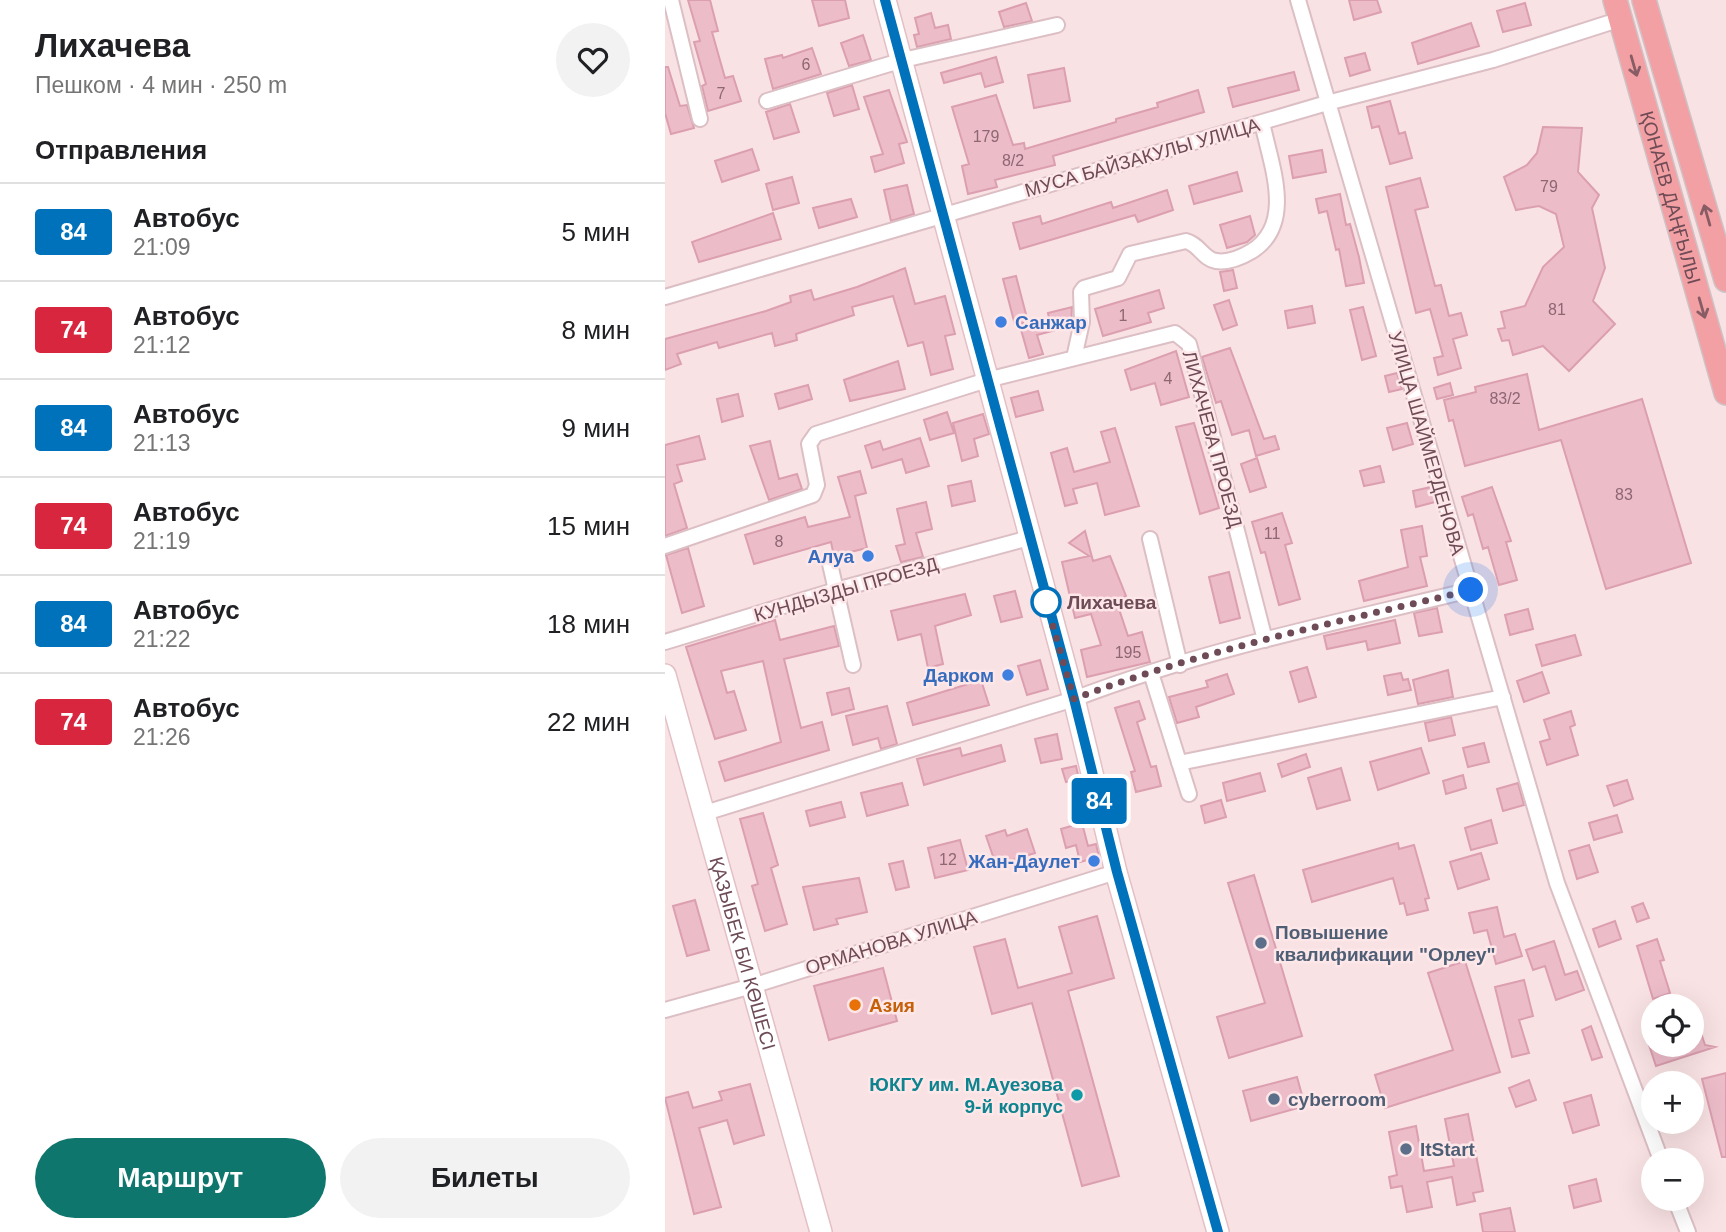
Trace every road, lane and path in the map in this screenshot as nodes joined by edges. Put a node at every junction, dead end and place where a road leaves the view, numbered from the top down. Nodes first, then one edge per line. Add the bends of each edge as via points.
1 (671, 0) edge
2 (885, 0) edge
3 (1298, 0) edge
4 (1644, 0) edge
5 (1618, 10) edge
6 (1057, 25) dead end
7 (903, 60) junction
8 (767, 101) dead end
9 (1327, 103) junction
10 (700, 119) dead end
11 (1262, 122) junction
12 (944, 214) junction
13 (1726, 280) edge
14 (665, 297) edge
15 (1074, 358) junction
16 (987, 380) junction
17 (1726, 393) edge
18 (1029, 538) junction
19 (1150, 539) dead end
20 (665, 546) edge
21 (830, 564) dead end
22 (836, 590) junction
23 (1471, 590) junction
24 (1265, 640) junction
25 (665, 642) edge
26 (853, 665) dead end
27 (1180, 665) junction
28 (1151, 673) junction
29 (665, 675) edge
30 (1503, 697) junction
31 (1074, 699) junction
32 (1179, 763) junction
33 (1189, 794) dead end
34 (705, 813) junction
35 (1117, 872) junction
36 (753, 986) junction
37 (665, 1010) edge
38 (1656, 1148) edge
39 (1680, 1211) edge
40 (821, 1232) edge
41 (1218, 1232) edge
42 (1688, 1232) edge

1 - 10 street
2 - 7 main road
3 - 9 street, УЛИЦА ШАЙМЕРДЕНОВА
13 -> 4 main road
5 - 9 street, МУСА БАЙЗАКУЛЫ УЛИЦА via 1493,60
5 -> 17 main road, ҚОНАЕВ ДАҢҒЫЛЫ
6 - 7 street
7 - 8 street
7 - 12 main road
9 - 11 street, МУСА БАЙЗАКУЛЫ УЛИЦА
9 - 23 street, УЛИЦА ШАЙМЕРДЕНОВА
11 - 12 street, МУСА БАЙЗАКУЛЫ УЛИЦА
11 - 15 street via 1278,212 1266,240 1228,260 1207,257 1194,243 1185,241 1130,254 1118,278 1081,292 1082,322
12 - 14 street, МУСА БАЙЗАКУЛЫ УЛИЦА
12 - 16 main road
15 - 16 street, ЛИХАЧЕВА ПРОЕЗД
15 - 24 street, ЛИХАЧЕВА ПРОЕЗД via 1175,332 1189,344
16 - 18 main road
16 - 20 street, ЛИХАЧЕВА ПРОЕЗД via 817,434 809,444 817,485 813,495
18 - 22 street, КУНДЫЗДЫ ПРОЕЗД
18 - 31 main road
19 - 27 street
21 - 22 street
22 - 25 street, КУНДЫЗДЫ ПРОЕЗД
22 - 26 street
23 - 24 street
23 - 30 street, УЛИЦА ШАЙМЕРДЕНОВА
24 - 27 street
27 - 28 street
28 - 31 street
28 - 32 street
29 - 34 main road, ҚАЗЫБЕК БИ КӨШЕСІ
30 - 32 street
30 - 38 street, УЛИЦА ШАЙМЕРДЕНОВА via 1557,883
31 - 34 street
31 - 35 main road
32 - 33 street
34 - 36 main road, ҚАЗЫБЕК БИ КӨШЕСІ
35 - 36 street, ОРМАНОВА УЛИЦА
35 - 41 main road
36 - 37 street, ОРМАНОВА УЛИЦА
36 - 40 main road, ҚАЗЫБЕК БИ КӨШЕСІ
39 - 42 street

